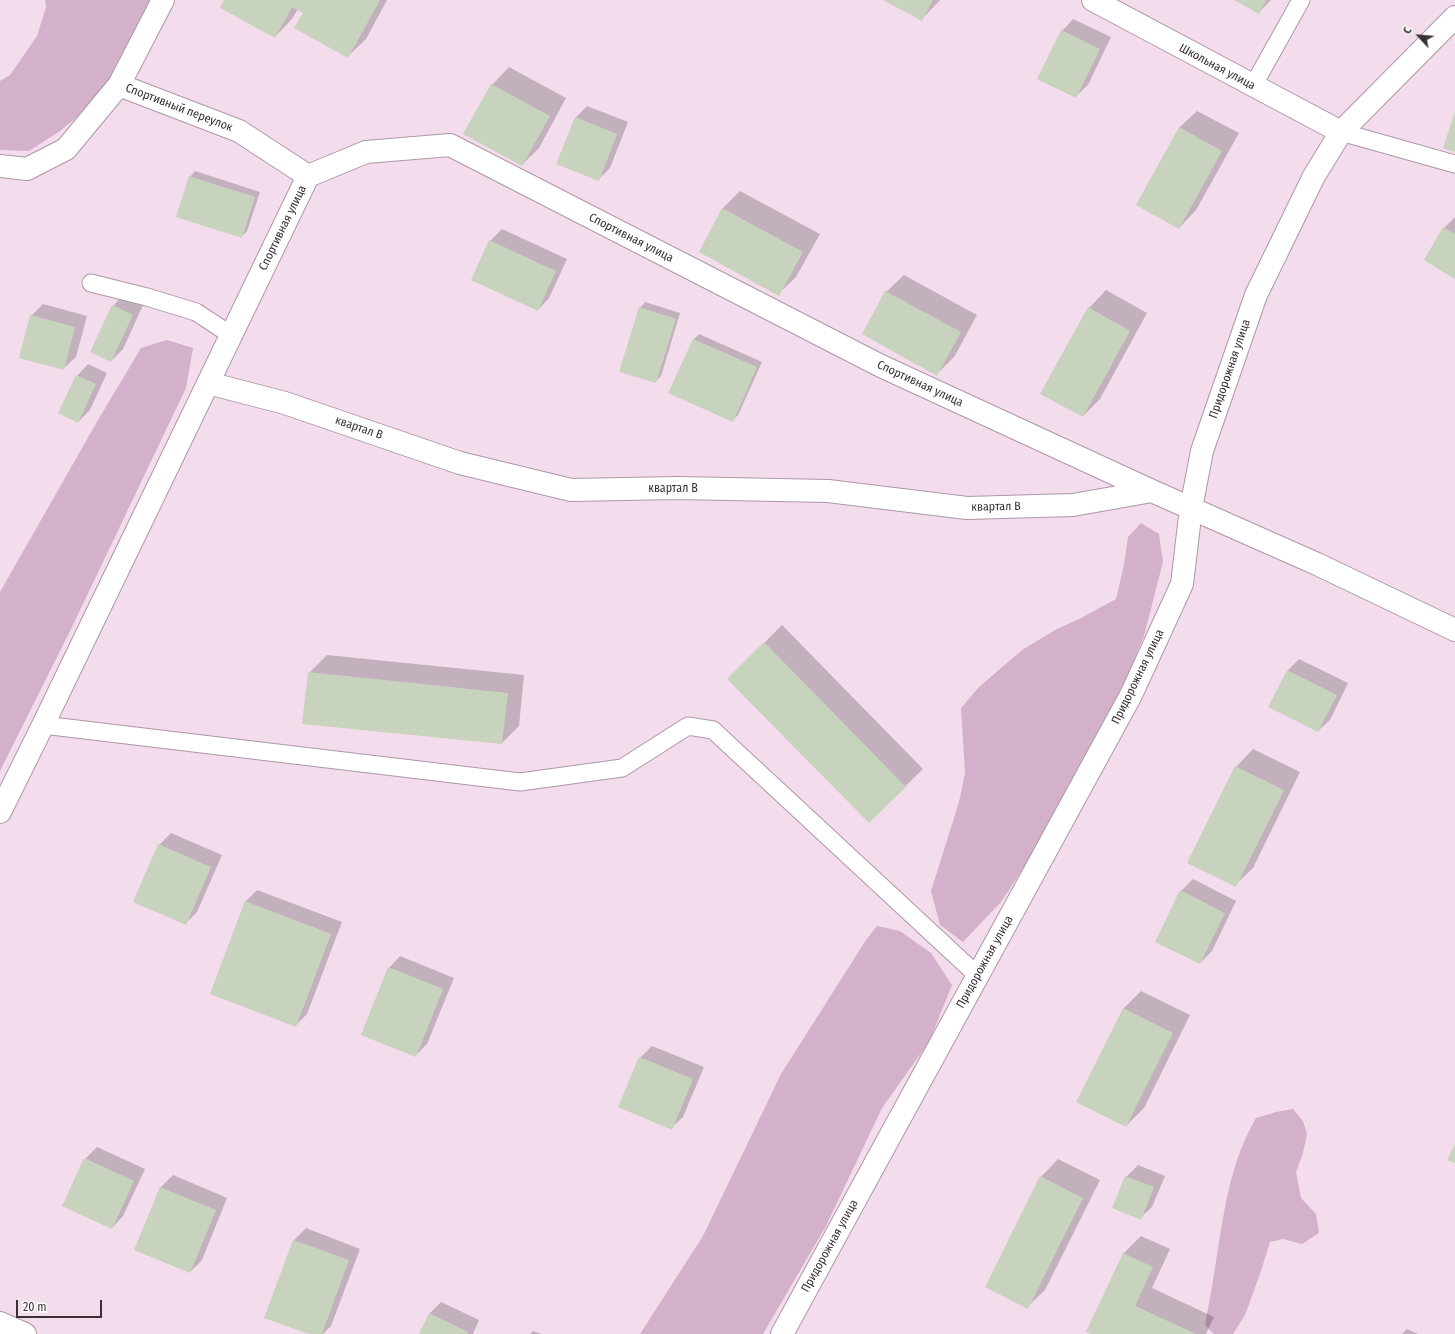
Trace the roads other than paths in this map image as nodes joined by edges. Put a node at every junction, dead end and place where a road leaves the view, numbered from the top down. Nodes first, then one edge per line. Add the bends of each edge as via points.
1 (163, 0) edge
2 (1093, 0) edge
3 (1301, 0) edge
4 (1455, 17) edge
5 (119, 85) junction
6 (1253, 86) junction
7 (1341, 132) junction
8 (1455, 164) edge
9 (0, 166) edge
10 (308, 176) junction
11 (91, 283) dead end
12 (231, 335) junction
13 (208, 383) junction
14 (1152, 491) junction
15 (1191, 508) junction
16 (1455, 630) edge
17 (44, 725) junction
18 (0, 812) edge
19 (978, 976) junction
20 (0, 1323) edge
21 (25, 1334) edge
22 (782, 1334) edge

1 - 5 street
2 - 6 street, Школьная улица
3 - 6 lane
4 - 7 street, Придорожная улица
5 - 9 street, Спортивный переулок via 66,149 27,169
5 - 10 street, Спортивный переулок via 239,131
6 - 7 street, Школьная улица
7 - 8 lane
7 - 15 street, Придорожная улица via 1314,176 1256,295 1202,451
10 - 12 street, Спортивная улица
10 - 14 street, Спортивная улица via 366,152 450,145 881,366
11 - 12 lane via 196,312
12 - 13 street, Спортивная улица
13 - 14 street, квартал В via 285,403 460,463 571,490 678,488 828,491 967,508 1073,505
13 - 17 street, Спортивная улица
14 - 15 street, Спортивная улица
15 - 16 street, Спортивная улица via 1317,564
15 - 19 street, Придорожная улица via 1182,584 1131,695
17 - 18 street, Спортивная улица
17 - 19 lane via 520,782 622,768 688,726 713,730
19 - 22 street, Придорожная улица
20 - 21 street

